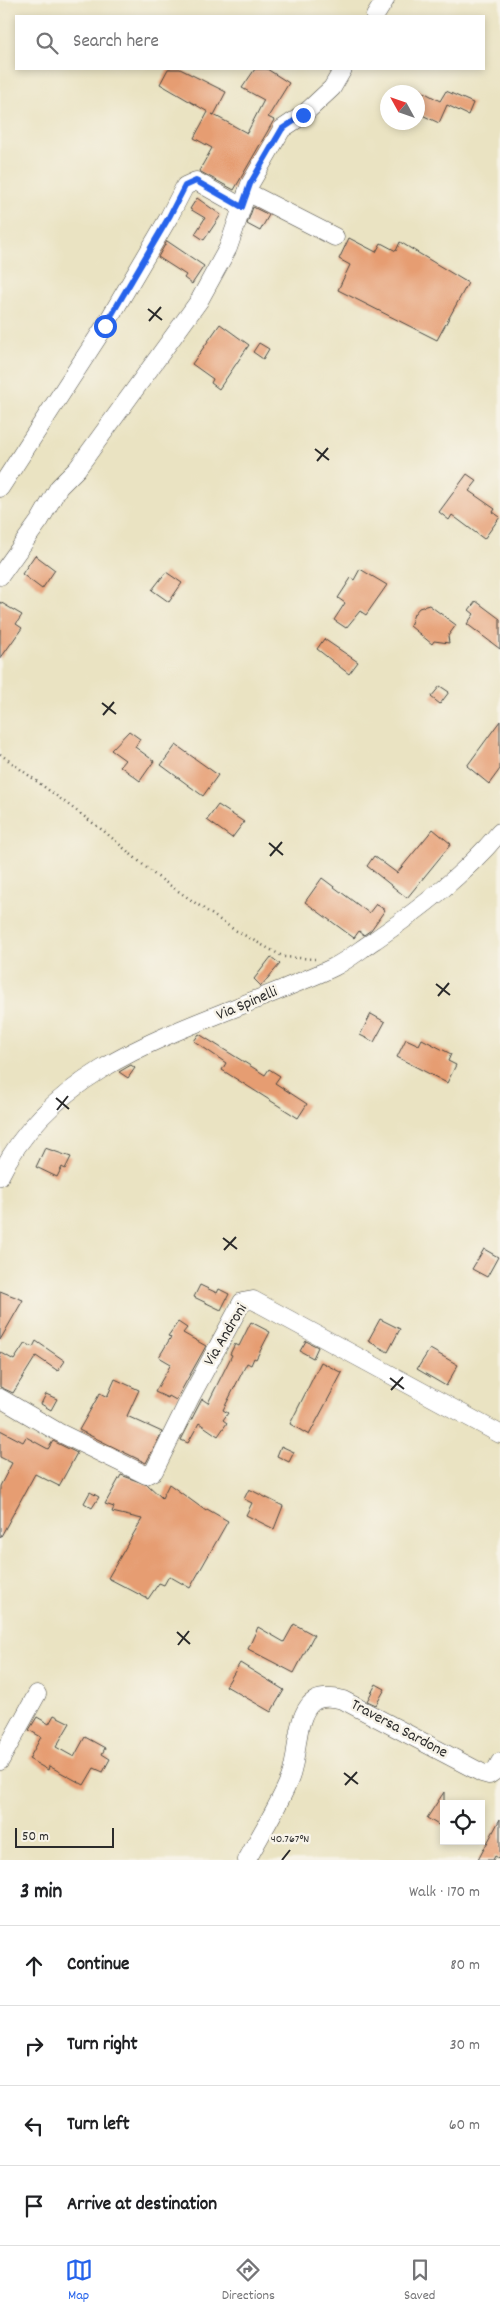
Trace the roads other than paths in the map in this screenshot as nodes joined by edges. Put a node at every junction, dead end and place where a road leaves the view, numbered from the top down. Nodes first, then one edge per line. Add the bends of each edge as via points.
1 (386, 0) edge
2 (376, 15) edge
3 (342, 70) edge
4 (245, 200) junction
5 (335, 237) dead end
6 (0, 488) edge
7 (0, 576) edge
8 (500, 832) edge
9 (0, 1176) edge
10 (0, 1398) edge
11 (500, 1434) edge
12 (37, 1694) dead end
13 (0, 1762) edge
14 (500, 1762) edge
15 (247, 1860) edge

1 - 2 street
3 - 4 street via 332,88 282,129
4 - 5 street
4 - 6 street via 196,181 185,186 105,326
4 - 7 street via 228,248 199,301 77,469 60,487
8 - 9 street, Via Spinelli via 485,850 415,912 334,967 102,1067 43,1112 20,1140
10 - 11 street, Via Androni via 58,1432 146,1475 154,1471 242,1302 253,1300
12 - 13 street
14 - 15 street, Traversa Sardone via 495,1771 489,1775 482,1774 343,1700 320,1698 307,1707 290,1778

